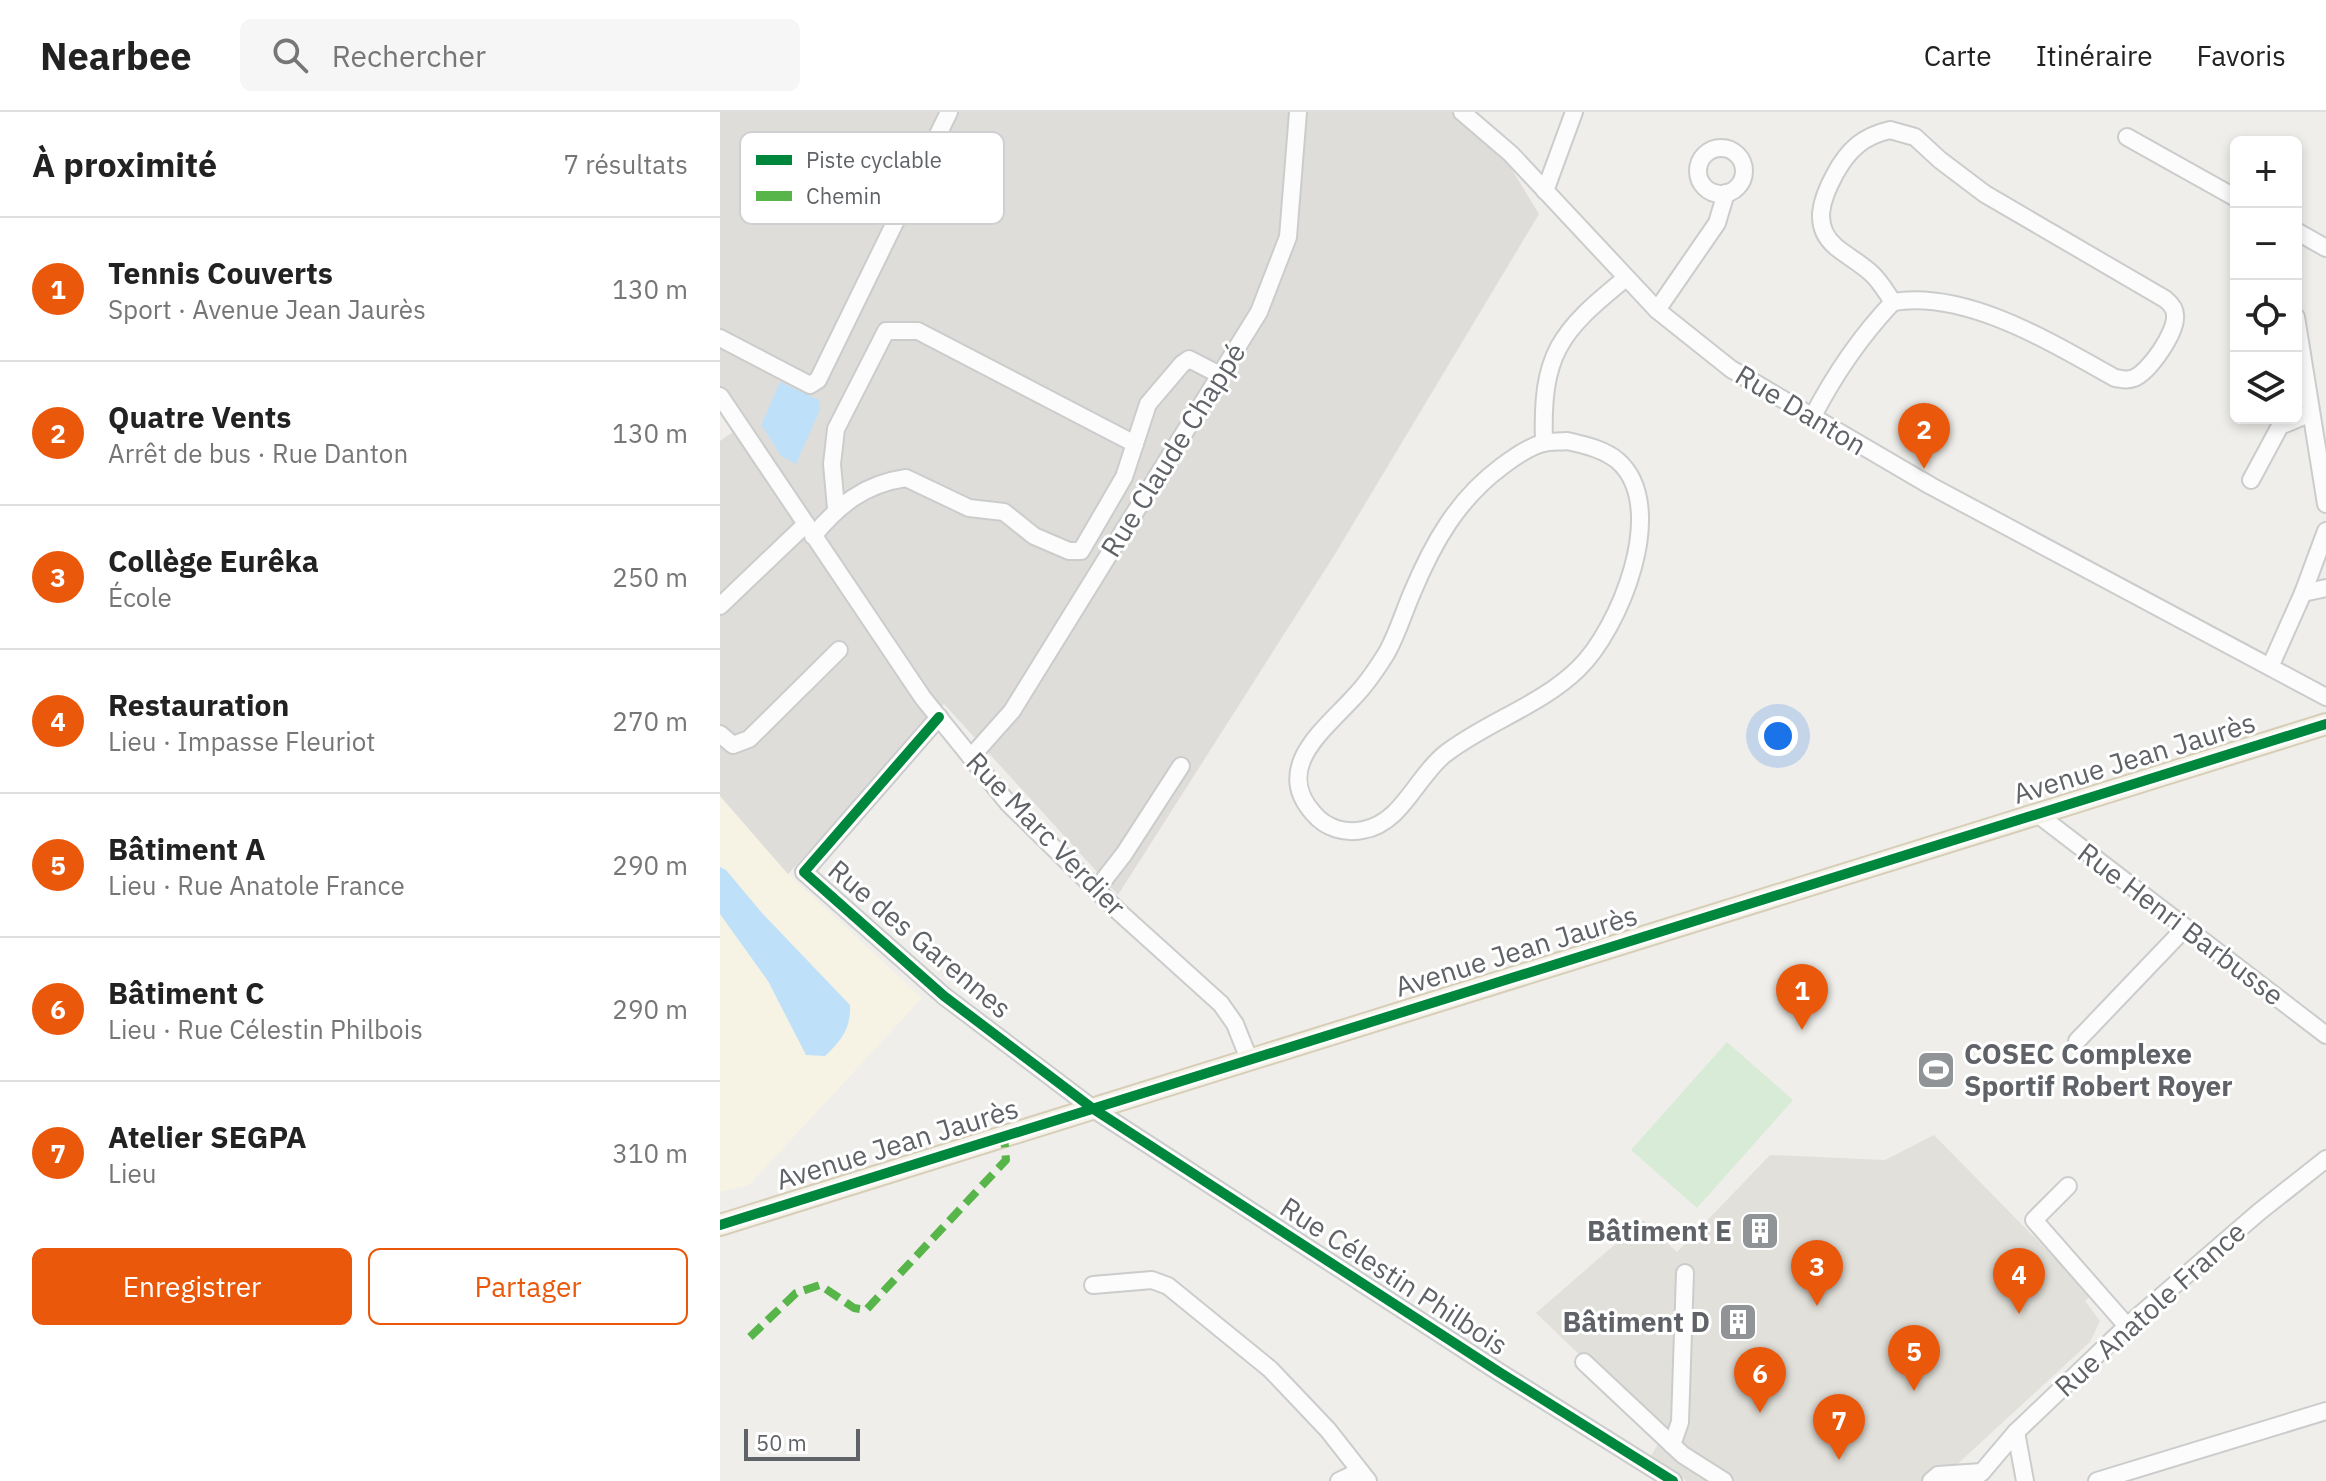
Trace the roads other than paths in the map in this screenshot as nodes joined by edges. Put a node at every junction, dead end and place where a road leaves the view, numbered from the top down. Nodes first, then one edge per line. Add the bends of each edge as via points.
1 (949, 112) edge
2 (1298, 112) edge
3 (1462, 112) edge
4 (1574, 112) edge
5 (939, 132) edge
6 (2127, 137) dead end
7 (1545, 191) junction
8 (1726, 193) dead end
9 (2230, 195) edge
10 (894, 224) edge
11 (2302, 234) edge
12 (2326, 248) edge
13 (1626, 278) junction
14 (1893, 302) junction
15 (1657, 310) junction
16 (720, 338) edge
17 (2301, 352) edge
18 (1220, 375) junction
19 (720, 396) edge
20 (2311, 413) junction
21 (1812, 418) junction
22 (1544, 443) junction
23 (1135, 444) junction
24 (2251, 480) dead end
25 (2326, 504) edge
26 (836, 508) junction
27 (810, 530) junction
28 (2326, 531) edge
29 (2326, 588) edge
30 (2303, 593) junction
31 (720, 606) edge
32 (839, 650) dead end
33 (2270, 667) junction
34 (2326, 697) edge
35 (939, 717) junction
36 (2326, 724) edge
37 (720, 734) edge
38 (971, 757) junction
39 (1181, 766) dead end
40 (2036, 813) junction
41 (1096, 890) junction
42 (2185, 928) junction
43 (2326, 1035) edge
44 (2077, 1041) dead end
45 (1249, 1059) junction
46 (1092, 1108) junction
47 (2326, 1159) edge
48 (2068, 1186) dead end
49 (720, 1225) edge
50 (1685, 1273) dead end
51 (1093, 1285) dead end
52 (2127, 1326) junction
53 (1584, 1362) dead end
54 (2326, 1411) edge
55 (2016, 1432) junction
56 (1672, 1445) junction
57 (1364, 1476) edge
58 (1976, 1477) edge
59 (1339, 1481) edge
60 (1673, 1481) edge
61 (1724, 1481) edge
62 (1931, 1481) edge
63 (2025, 1481) edge
64 (2097, 1481) edge

1 - 5 street
2 - 18 street, Rue Claude Chappé via 1288,237 1259,312
3 - 7 street, Rue Danton
4 - 7 street
6 - 9 street
7 - 13 street, Rue Danton
8 - 15 street via 1717,223
10 - 16 street via 818,380 810,385
11 - 12 street
13 - 15 street, Rue Danton
13 - 22 street via 1583,314 1557,346 1545,385
14 - 14 street via 1911,299 1960,306 2040,337 2126,380 2142,372 2170,338 2175,315 2165,299 1985,194 1915,137 1890,130 1859,143 1844,157 1822,199 1820,217 1834,246 1872,273
14 - 21 street via 1841,365
15 - 21 street, Rue Danton via 1731,369
17 - 20 street
18 - 23 street via 1189,359 1182,364 1148,404
18 - 38 street, Rue Claude Chappé via 1012,711
19 - 27 street, Rue Marc Verdier
20 - 24 street via 2280,426
20 - 25 street
21 - 33 street, Rue Danton
22 - 22 street via 1519,454 1461,504 1430,552 1385,656 1305,751 1301,789 1305,803 1322,821 1347,832 1372,829 1385,821 1438,759 1566,678 1606,630 1623,597 1638,546 1636,490 1617,460 1601,451 1567,441
23 - 26 street via 1124,477 1081,551 1034,536 1004,512 969,508 906,478 868,488
23 - 26 street via 918,331 886,331 836,429
26 - 27 street
27 - 31 street
27 - 35 street, Rue Marc Verdier
28 - 30 street
29 - 30 street
30 - 33 street
32 - 37 street via 749,739 733,745
33 - 34 street, Rue Danton
35 - 38 street, Rue Marc Verdier
35 - 46 street, Rue des Garennes via 804,872 944,996
36 - 40 main road, Avenue Jean Jaurès
38 - 41 street, Rue Marc Verdier via 1008,803
39 - 41 street
40 - 42 street, Rue Henri Barbusse
40 - 45 main road, Avenue Jean Jaurès
41 - 45 street, Rue Marc Verdier via 1221,1004
42 - 43 street, Rue Henri Barbusse
42 - 44 street
45 - 46 main road, Avenue Jean Jaurès
46 - 49 main road, Avenue Jean Jaurès
46 - 60 street, Rue Célestin Philbois
47 - 52 street, Rue Anatole France
48 - 52 street via 2034,1220
50 - 56 street via 1680,1422
51 - 57 street via 1152,1280 1168,1286 1270,1369
52 - 55 street, Rue Anatole France
53 - 56 street
54 - 64 street
55 - 58 street, Rue Anatole France
55 - 63 street
56 - 61 street
57 - 59 street
58 - 62 street via 1938,1475

